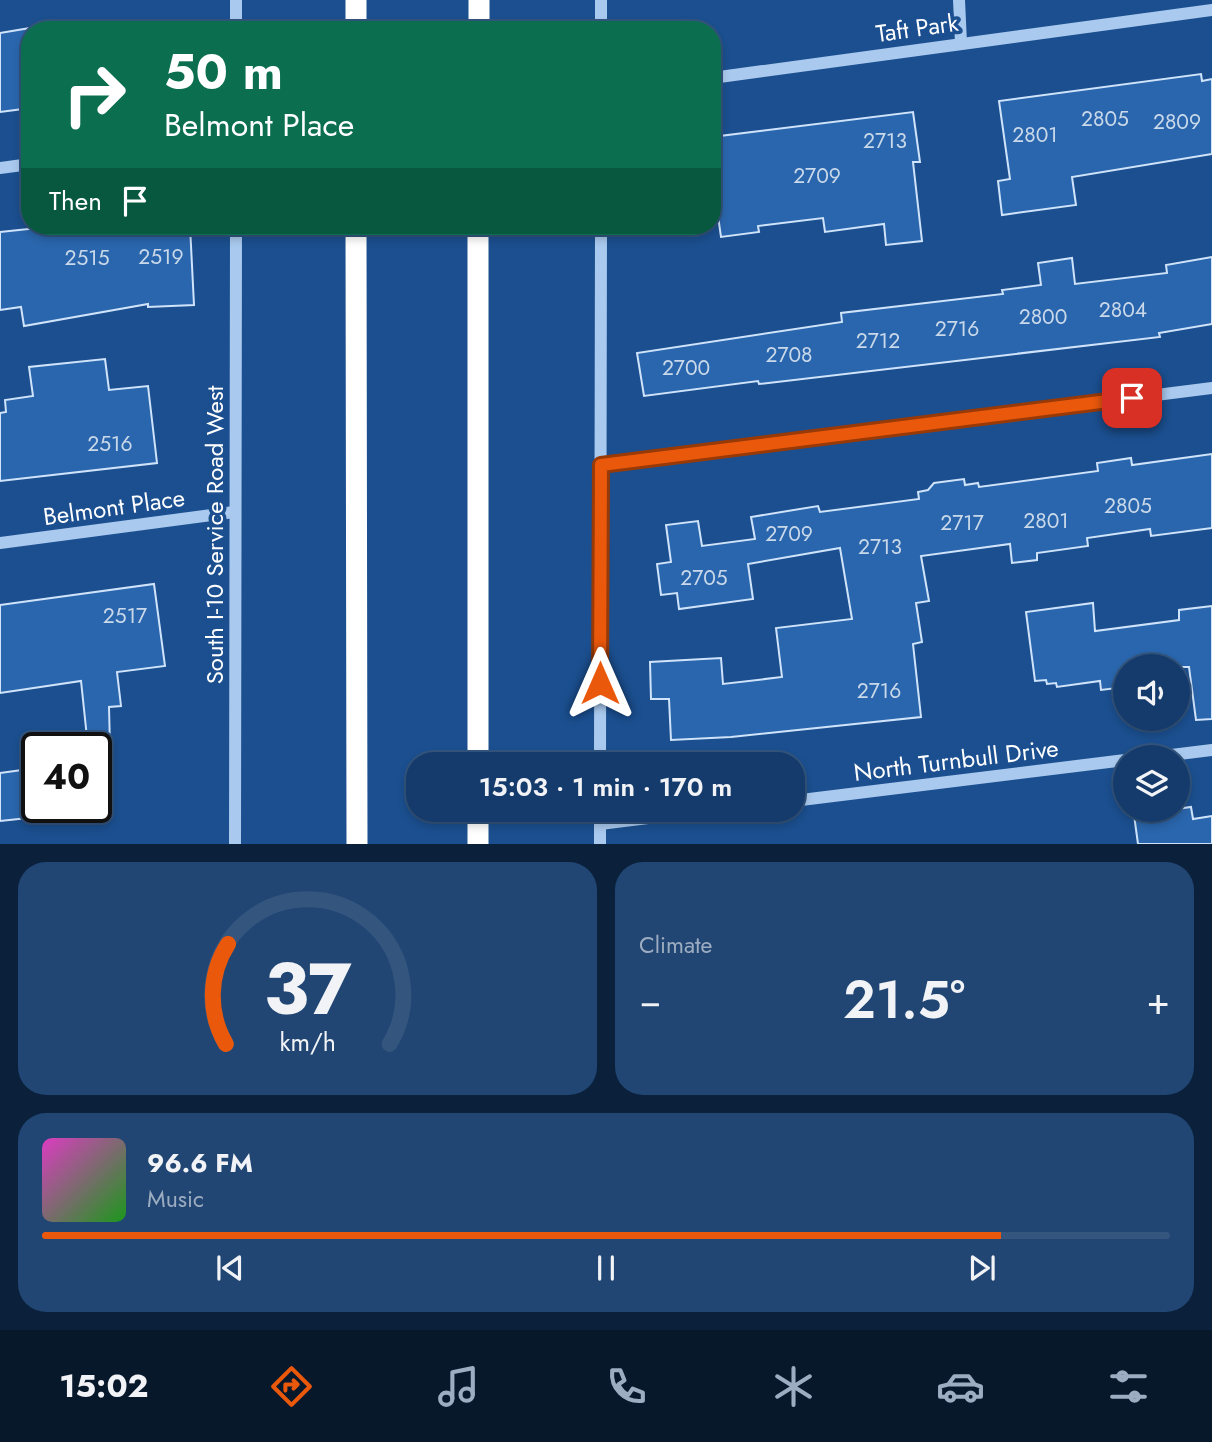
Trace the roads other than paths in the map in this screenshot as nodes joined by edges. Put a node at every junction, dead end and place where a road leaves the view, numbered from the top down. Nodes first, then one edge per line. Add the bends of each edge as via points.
1 (236, 0) edge
2 (356, 0) edge
3 (479, 0) edge
4 (601, 0) edge
5 (959, 0) edge
6 (1212, 10) edge
7 (236, 21) edge
8 (356, 21) edge
9 (479, 21) edge
10 (601, 21) edge
11 (961, 43) junction
12 (721, 77) edge
13 (21, 166) edge
14 (0, 169) edge
15 (236, 235) edge
16 (356, 235) edge
17 (478, 235) edge
18 (600, 235) edge
19 (1212, 388) edge
20 (601, 465) junction
21 (234, 512) junction
22 (0, 543) edge
23 (1212, 750) edge
24 (478, 752) edge
25 (600, 752) edge
26 (1190, 753) edge
27 (1113, 761) edge
28 (805, 799) edge
29 (478, 822) edge
30 (600, 822) edge
31 (235, 844) edge
32 (357, 844) edge
33 (478, 844) edge
34 (600, 844) edge

1 - 7 street
2 - 8 highway
3 - 9 highway
4 - 10 street
5 - 11 street
6 - 11 street, Taft Park
11 - 12 street, Taft Park
13 - 14 street
15 - 21 street, South I-10 Service Road West
16 - 32 highway
17 - 24 highway
18 - 20 street
19 - 20 street
20 - 25 street
21 - 22 street, Belmont Place
21 - 31 street, South I-10 Service Road West
23 - 26 street
27 - 28 street, North Turnbull Drive
29 - 33 highway
30 - 34 street

